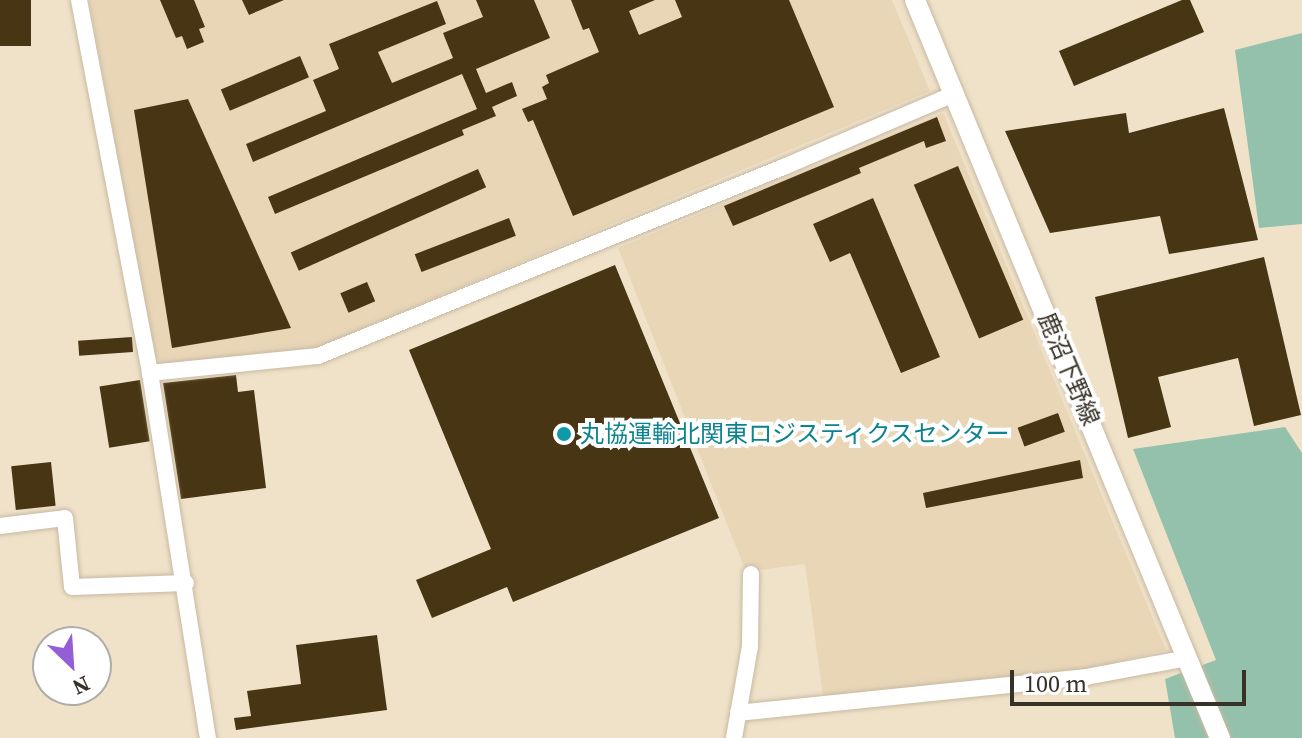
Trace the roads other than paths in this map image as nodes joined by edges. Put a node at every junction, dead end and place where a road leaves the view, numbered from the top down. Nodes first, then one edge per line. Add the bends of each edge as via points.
1 (79, 0) edge
2 (915, 0) edge
3 (954, 94) junction
4 (150, 373) junction
5 (0, 526) edge
6 (751, 574) dead end
7 (186, 583) junction
8 (1188, 658) junction
9 (738, 713) junction
10 (208, 738) edge
11 (734, 738) edge
12 (1220, 738) edge

1 - 4 street
2 - 3 main road, 鹿沼下野線
3 - 4 street via 318,356
3 - 8 main road, 鹿沼下野線
4 - 7 street
5 - 7 street via 65,518 72,587
6 - 9 street via 750,646
7 - 10 street
8 - 9 street via 1086,677
8 - 12 main road, 鹿沼下野線
9 - 11 street

